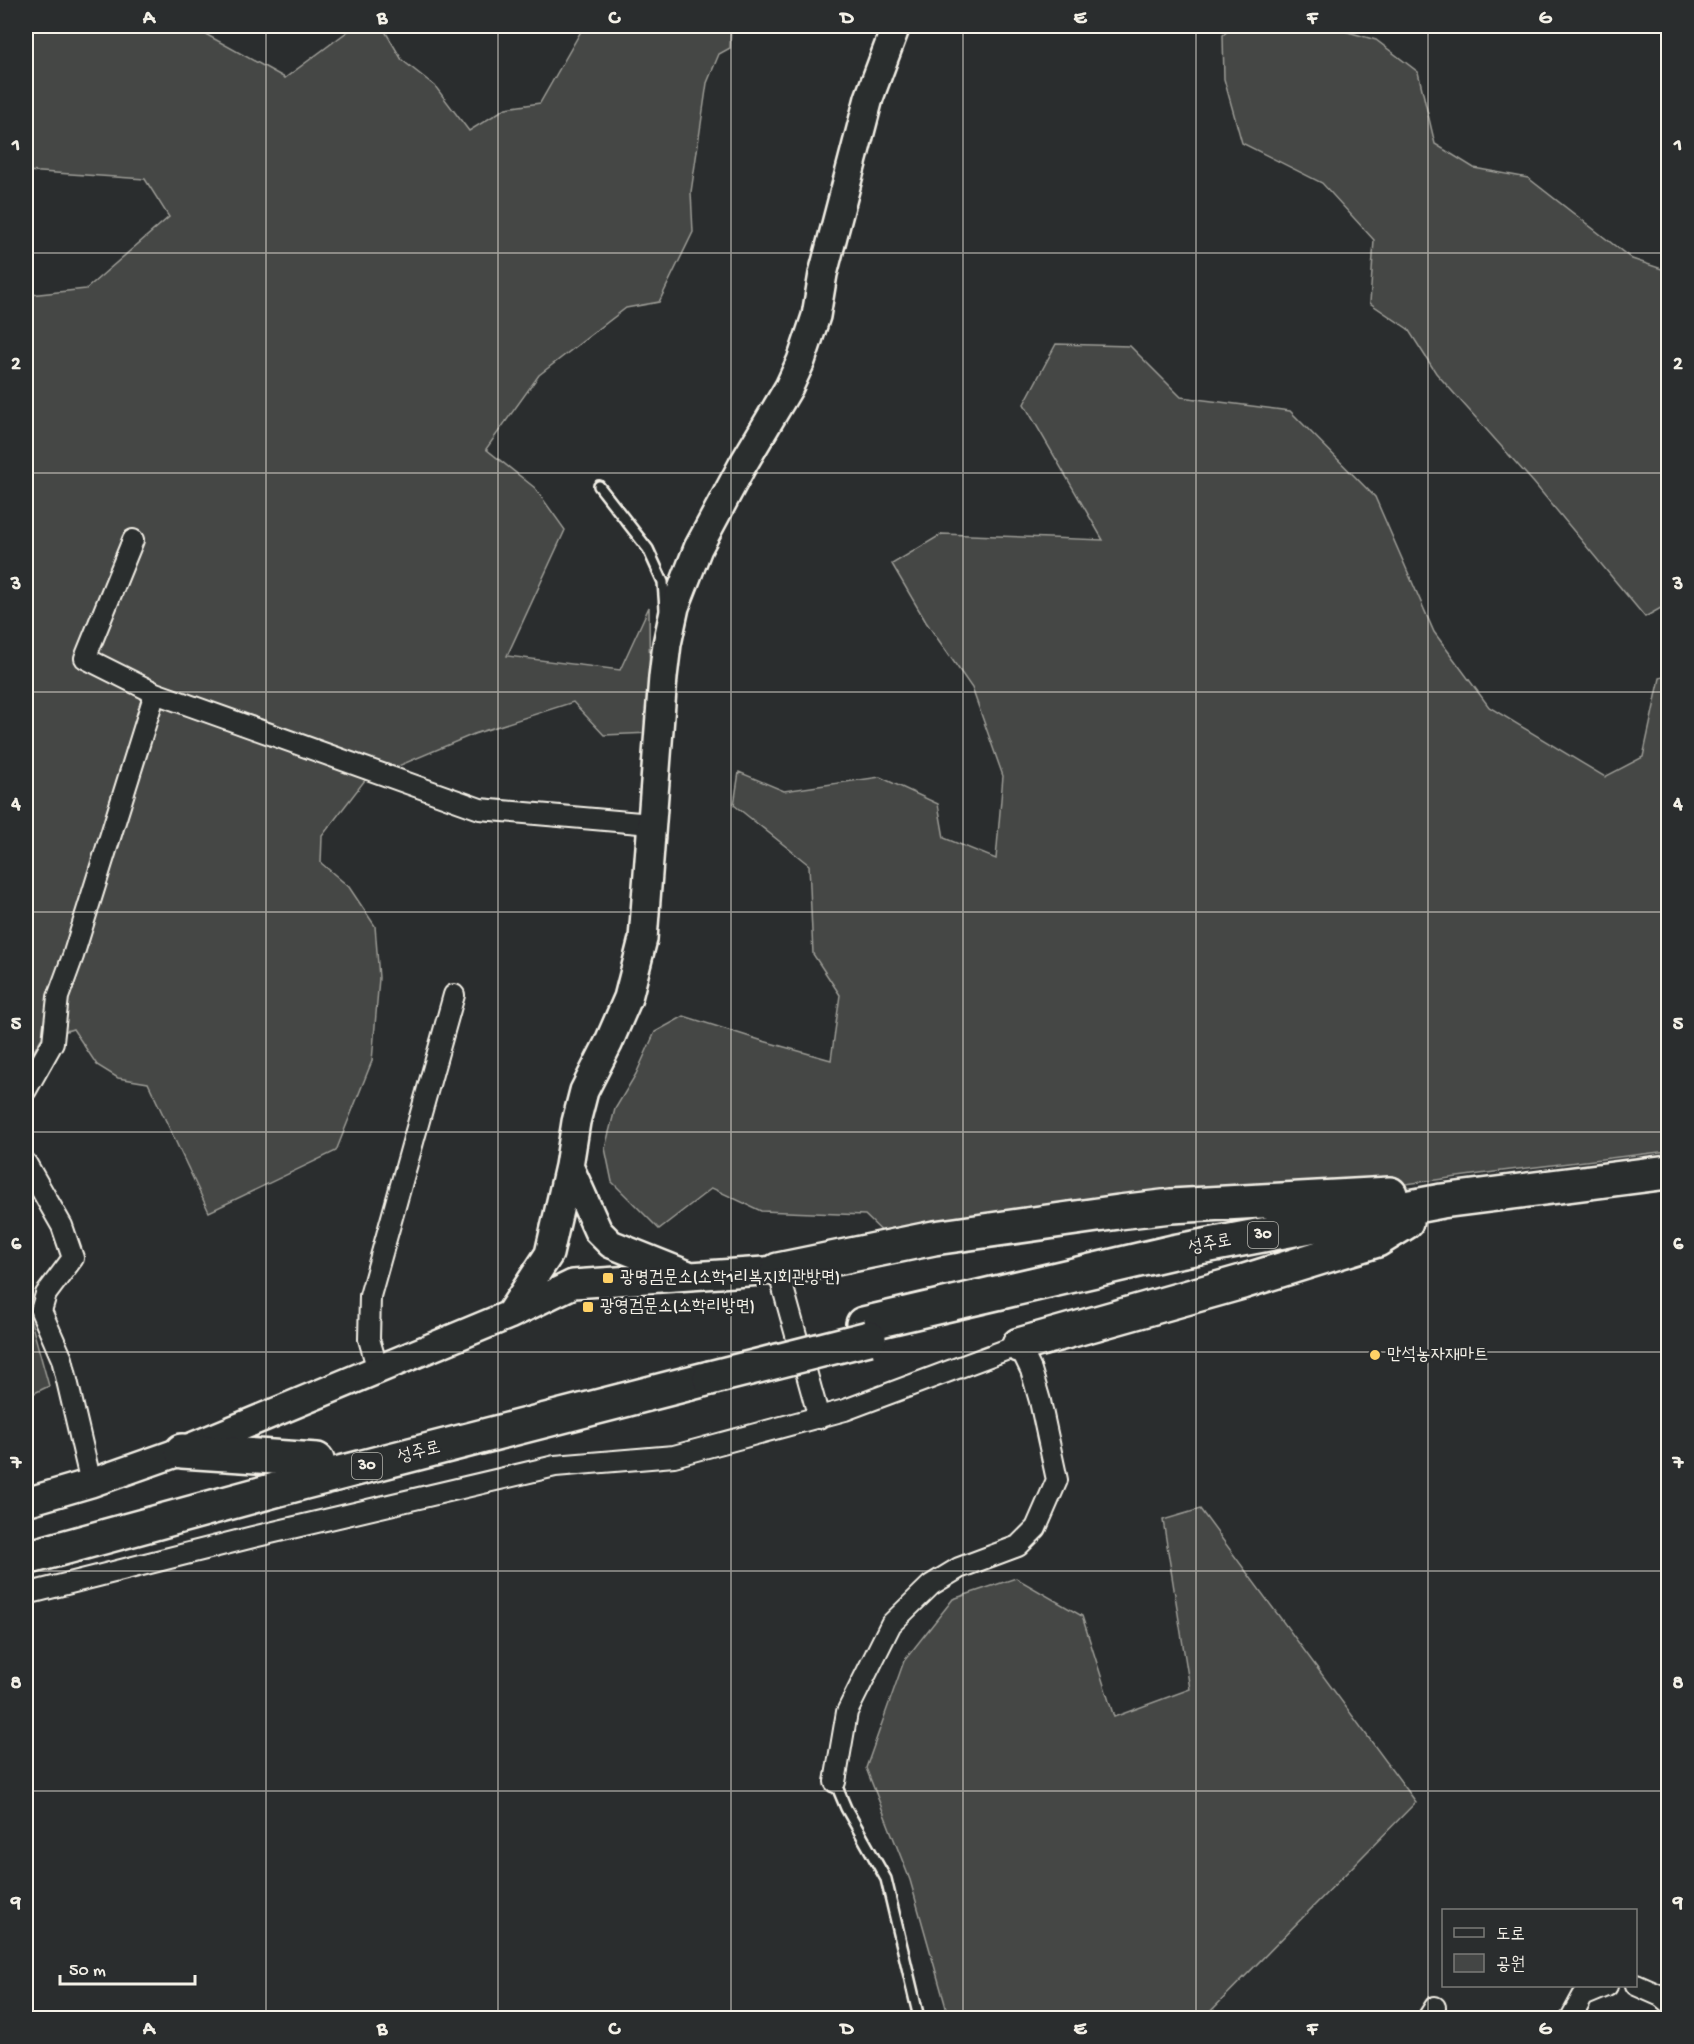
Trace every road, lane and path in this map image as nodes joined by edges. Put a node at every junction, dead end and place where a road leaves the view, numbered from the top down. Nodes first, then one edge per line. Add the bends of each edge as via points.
1 (896, 26) edge
2 (599, 486) dead end
3 (133, 540) dead end
4 (667, 644) junction
5 (155, 693) junction
6 (651, 824) junction
7 (454, 995) dead end
8 (26, 1090) edge
9 (26, 1163) edge
10 (569, 1166) junction
11 (1668, 1172) edge
12 (1668, 1188) edge
13 (1442, 1201) junction
14 (1406, 1222) junction
15 (778, 1270) junction
16 (691, 1276) junction
17 (510, 1315) junction
18 (866, 1331) junction
19 (1019, 1345) junction
20 (378, 1370) junction
21 (707, 1371) junction
22 (819, 1418) junction
23 (182, 1451) junction
24 (317, 1460) junction
25 (91, 1483) junction
26 (26, 1502) edge
27 (26, 1539) edge
28 (26, 1558) edge
29 (26, 1594) edge
30 (835, 1782) joint
31 (1637, 1986) edge
32 (1605, 1987) edge
33 (1668, 2002) edge
34 (919, 2019) edge
35 (1571, 2019) edge

1 - 4 street via 869,99 823,274 816,316 801,361 698,548 675,607
2 - 4 lane via 648,549 663,582
3 - 5 street via 85,658
4 - 6 street
5 - 6 street via 480,809
5 - 8 street via 58,997 52,1042
6 - 10 street via 644,939 628,998 584,1091
7 - 20 street via 370,1296 369,1339
9 - 25 street via 62,1226 73,1258 46,1294 41,1311 62,1359
10 - 16 street via 598,1231 611,1244
10 - 17 street via 549,1254
11 - 13 highway, 성주로 / 30
12 - 14 highway, 성주로 / 30
13 - 15 highway via 1408,1193 1171,1206 1003,1227
13 - 18 highway, 성주로 / 30 via 1173,1252
14 - 18 highway, 성주로 / 30 via 1252,1249
14 - 19 highway via 1377,1240
15 - 16 street
15 - 22 street
16 - 17 street via 573,1284
17 - 20 street
18 - 21 highway, 30, bridge
19 - 22 street
19 - 30 street via 1040,1401 1057,1480 1036,1528 1018,1546 959,1568 931,1585 891,1624 847,1712
20 - 23 street
21 - 24 highway, 성주로 / 30
21 - 28 highway, 성주로 / 30
22 - 29 street via 674,1456 555,1466
23 - 24 highway
23 - 25 street
24 - 27 highway, 성주로 / 30
25 - 26 street
30 - 34 lane via 886,1879
31 - 33 street
32 - 35 street via 1583,1996

